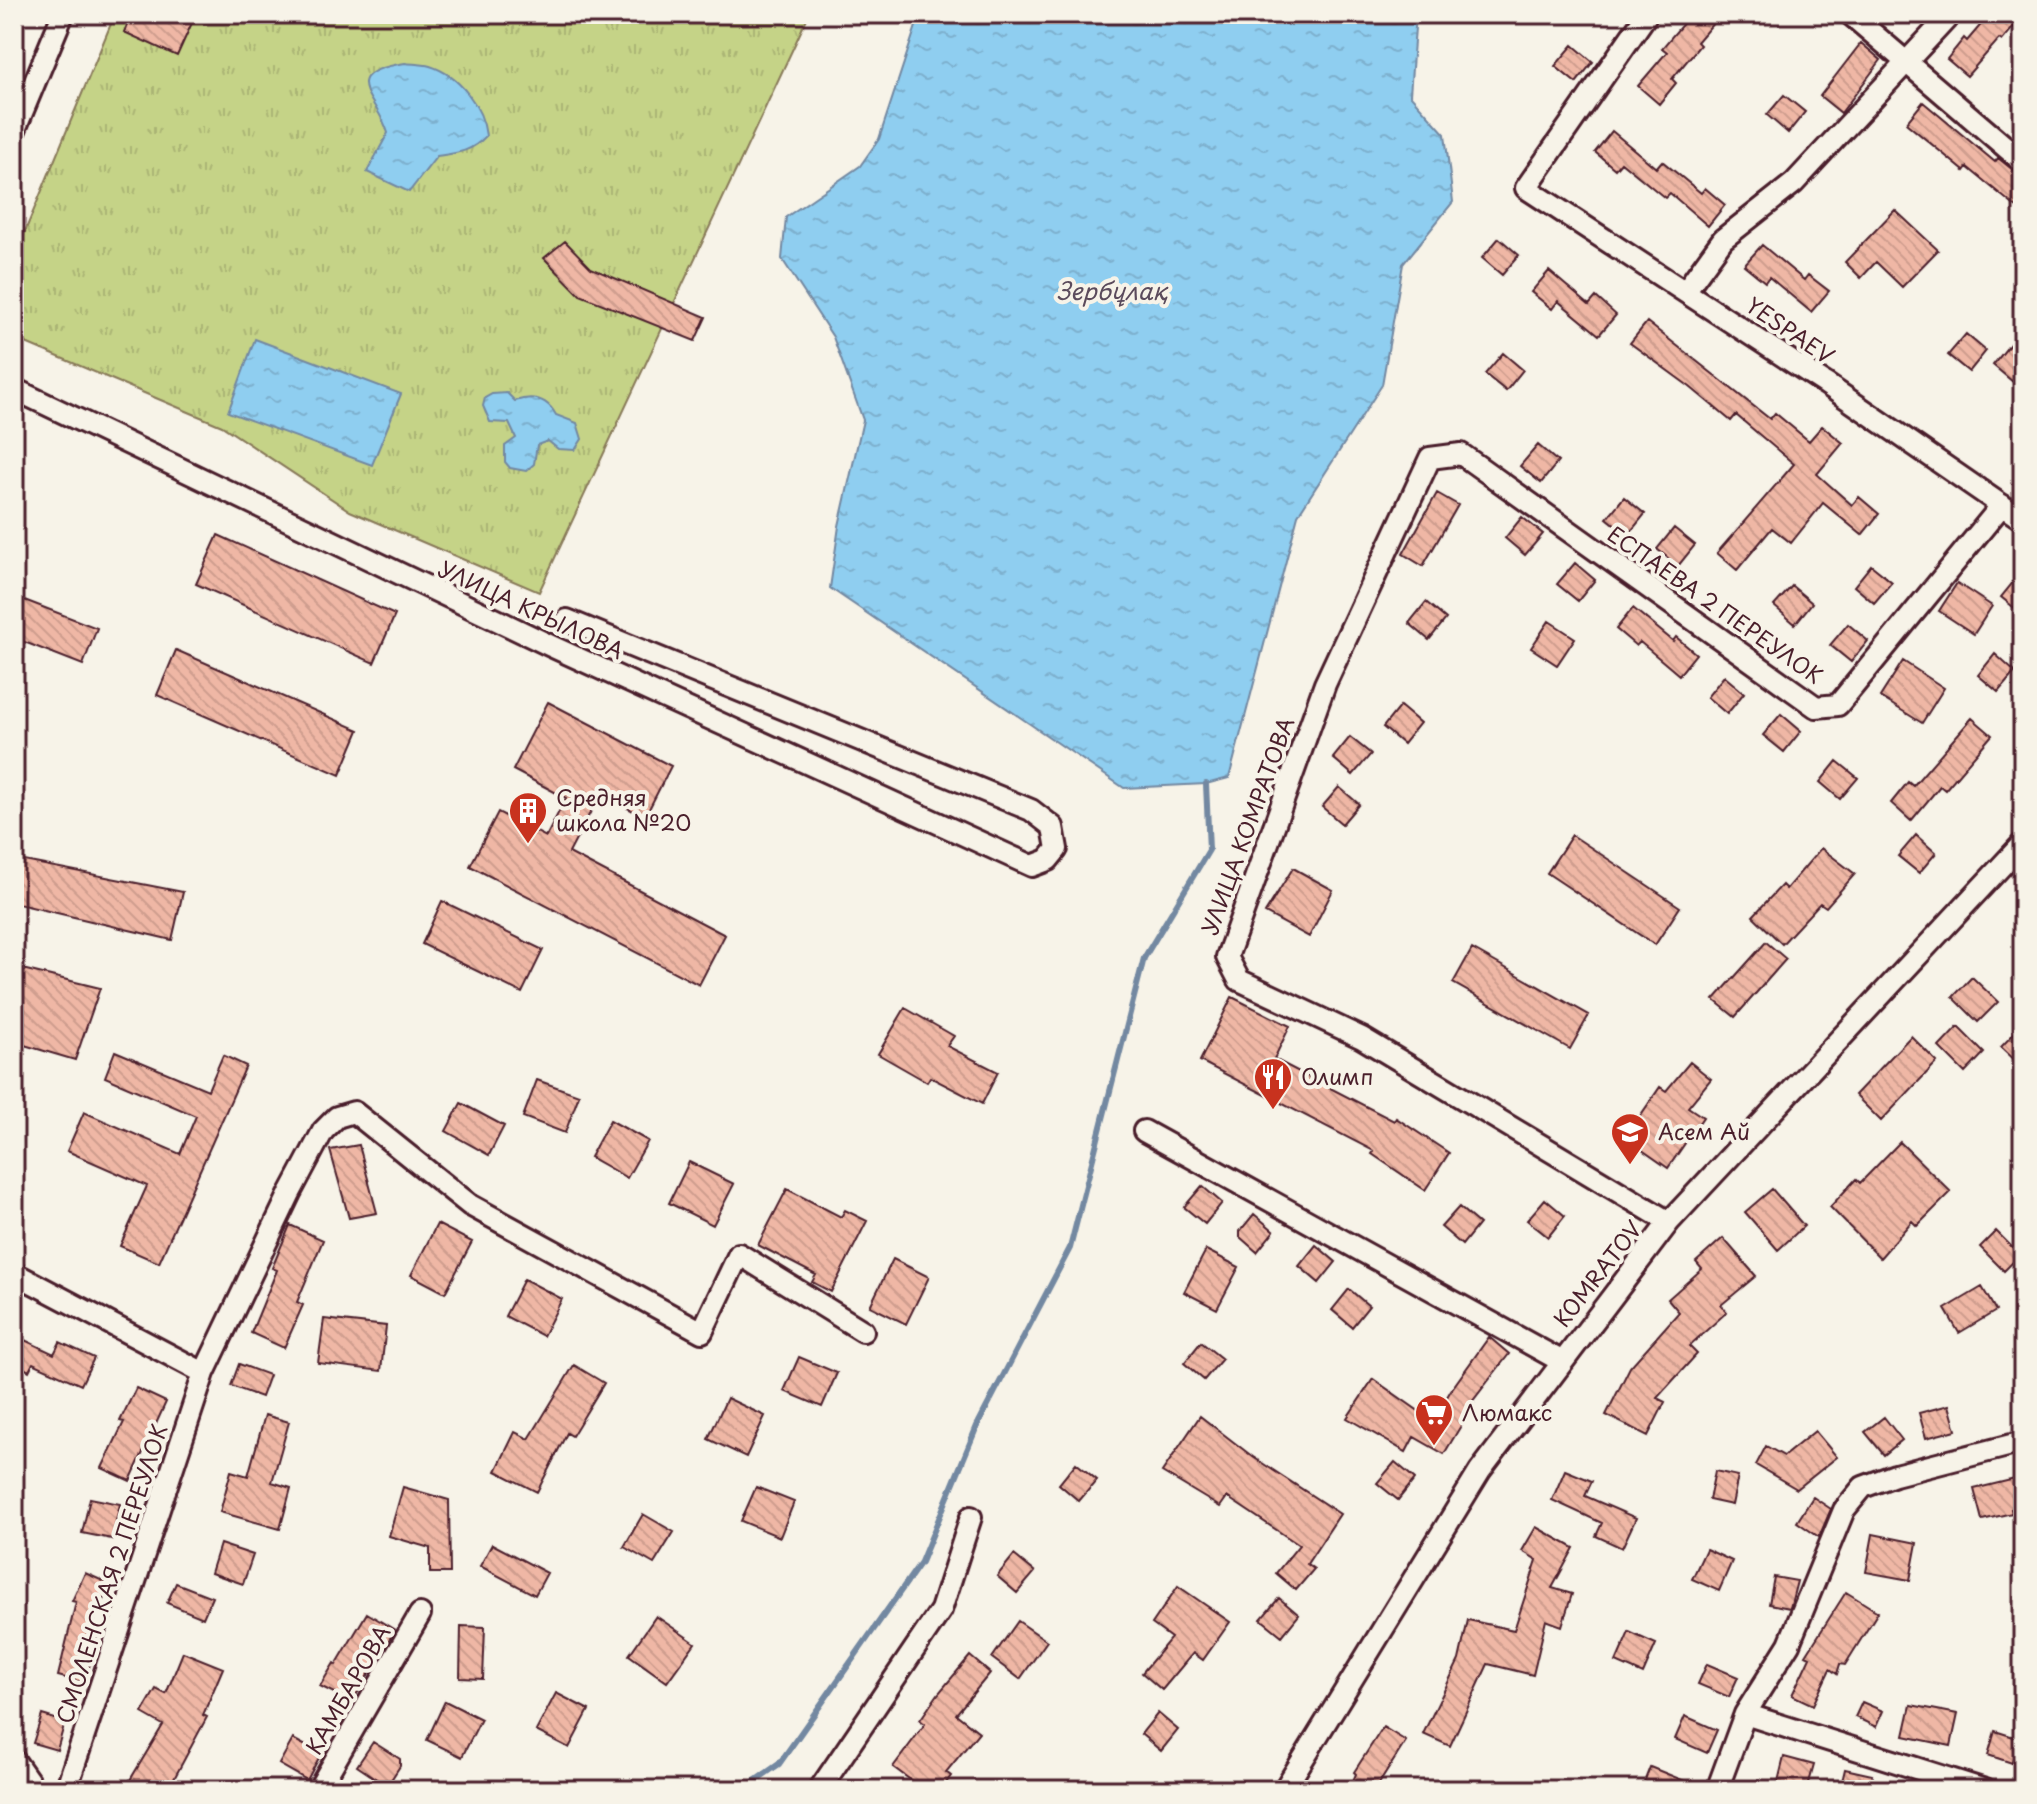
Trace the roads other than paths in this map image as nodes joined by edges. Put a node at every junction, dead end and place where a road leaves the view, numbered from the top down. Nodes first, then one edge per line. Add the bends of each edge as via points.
1 (63, 14) edge
2 (1647, 14) edge
3 (1850, 14) edge
4 (1951, 14) edge
5 (1906, 64) junction
6 (14, 132) edge
7 (2023, 162) edge
8 (1686, 290) junction
9 (14, 389) edge
10 (1430, 458) joint
11 (2002, 505) junction
12 (2023, 520) edge
13 (567, 620) dead end
14 (2023, 843) edge
15 (1144, 1131) dead end
16 (1669, 1222) junction
17 (14, 1273) edge
18 (863, 1331) dead end
19 (1561, 1361) junction
20 (204, 1373) junction
21 (2023, 1442) edge
22 (971, 1517) dead end
23 (420, 1614) dead end
24 (1745, 1714) junction
25 (14, 1760) edge
26 (35, 1790) edge
27 (66, 1790) edge
28 (318, 1790) edge
29 (819, 1790) edge
30 (1284, 1790) edge
31 (1717, 1790) edge
32 (1985, 1790) edge

1 - 6 street
2 - 8 street, YESPAEV via 1526,188
3 - 5 street
4 - 5 street
5 - 7 street
5 - 8 street via 1794,183 1723,239
8 - 11 street, YESPAEV
9 - 13 street, УЛИЦА КРЫЛОВА via 551,646 1032,866 1048,860 1057,849 1053,827 1031,810
10 - 11 street, ЕСПАЕВА 2 ПЕРЕУЛОК via 1461,454 1816,707 1838,705
10 - 16 street, УЛИЦА КОМРАТОВА via 1325,684 1227,957 1239,980 1362,1038
11 - 12 street, YESPAEV
14 - 16 street, KOMRATOV
15 - 19 street
16 - 19 street, KOMRATOV
17 - 20 street
18 - 20 street, СМОЛЕНСКАЯ 2 ПЕРЕУЛОК via 739,1254 702,1332 470,1205 354,1112 337,1117 323,1131
19 - 30 street, KOMRATOV via 1480,1471
20 - 27 street, СМОЛЕНСКАЯ 2 ПЕРЕУЛОК
21 - 24 street via 1863,1487 1844,1510 1789,1644
22 - 29 street via 941,1610
23 - 28 street, КАМБАРОВА
24 - 31 street
24 - 32 street
25 - 26 street

